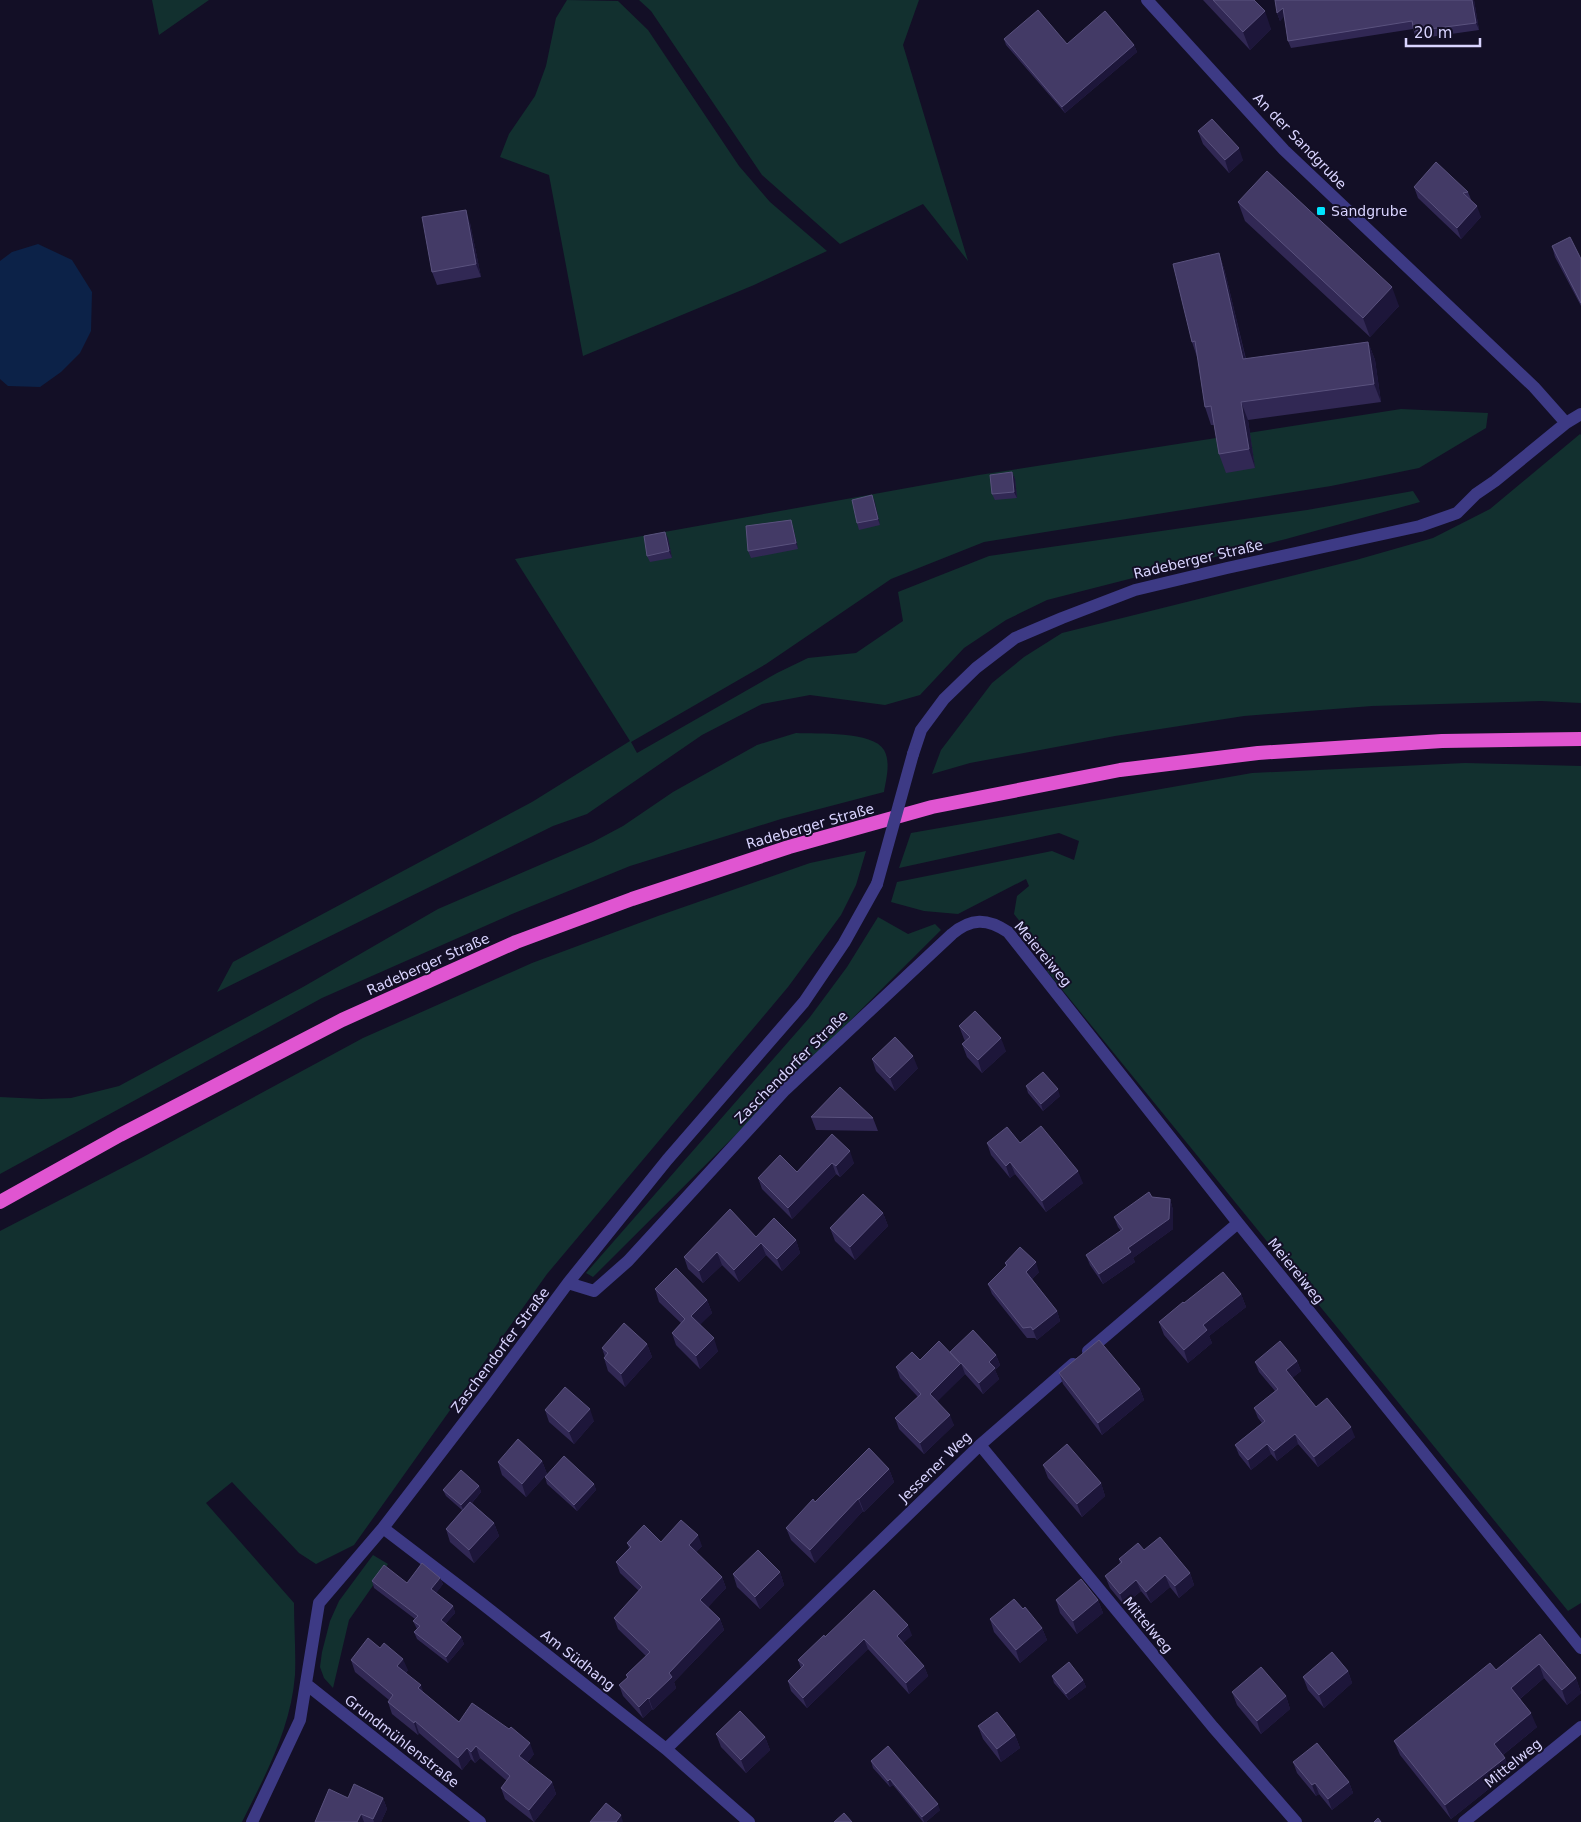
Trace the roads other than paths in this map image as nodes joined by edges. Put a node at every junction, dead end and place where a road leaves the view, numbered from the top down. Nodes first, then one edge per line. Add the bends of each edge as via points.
1 (1147, 0) edge
2 (1581, 414) edge
3 (1566, 424) junction
4 (1581, 739) edge
5 (983, 922) joint
6 (0, 1202) edge
7 (1238, 1223) junction
8 (568, 1283) junction
9 (980, 1445) junction
10 (383, 1528) junction
11 (1581, 1648) edge
12 (306, 1684) junction
13 (1581, 1727) edge
14 (666, 1749) junction
15 (252, 1822) edge
16 (480, 1822) edge
17 (749, 1822) edge
18 (1296, 1822) edge
19 (1464, 1822) edge

1 - 3 street, An der Sandgrube via 1284,150 1534,386
2 - 3 street, Radeberger Straße
3 - 8 street, Radeberger Straße, bridge via 1476,494 1457,513 1420,526 1135,590 1015,638 976,668 944,699 921,730 877,884 844,943 804,1002 667,1160
4 - 6 highway, Radeberger Straße via 1442,741 1258,753 1120,770 932,807 789,847 632,899 479,958 342,1020 120,1134
5 - 7 street, Meiereiweg via 995,923 1008,932
5 - 8 street, Zaschendorfer Straße via 962,925 786,1090 628,1261 594,1291
7 - 9 street, Jessener Weg
7 - 11 street, Meiereiweg
8 - 10 street, Zaschendorfer Straße
9 - 14 street, Jessener Weg
9 - 18 street, Mittelweg
10 - 12 street, Zaschendorfer Straße via 319,1603
10 - 14 street, Am Südhang
12 - 15 street, Zaschendorfer Straße via 300,1720
12 - 16 street, Grundmühlenstraße
13 - 19 street, Mittelweg
14 - 17 street, Am Südhang

